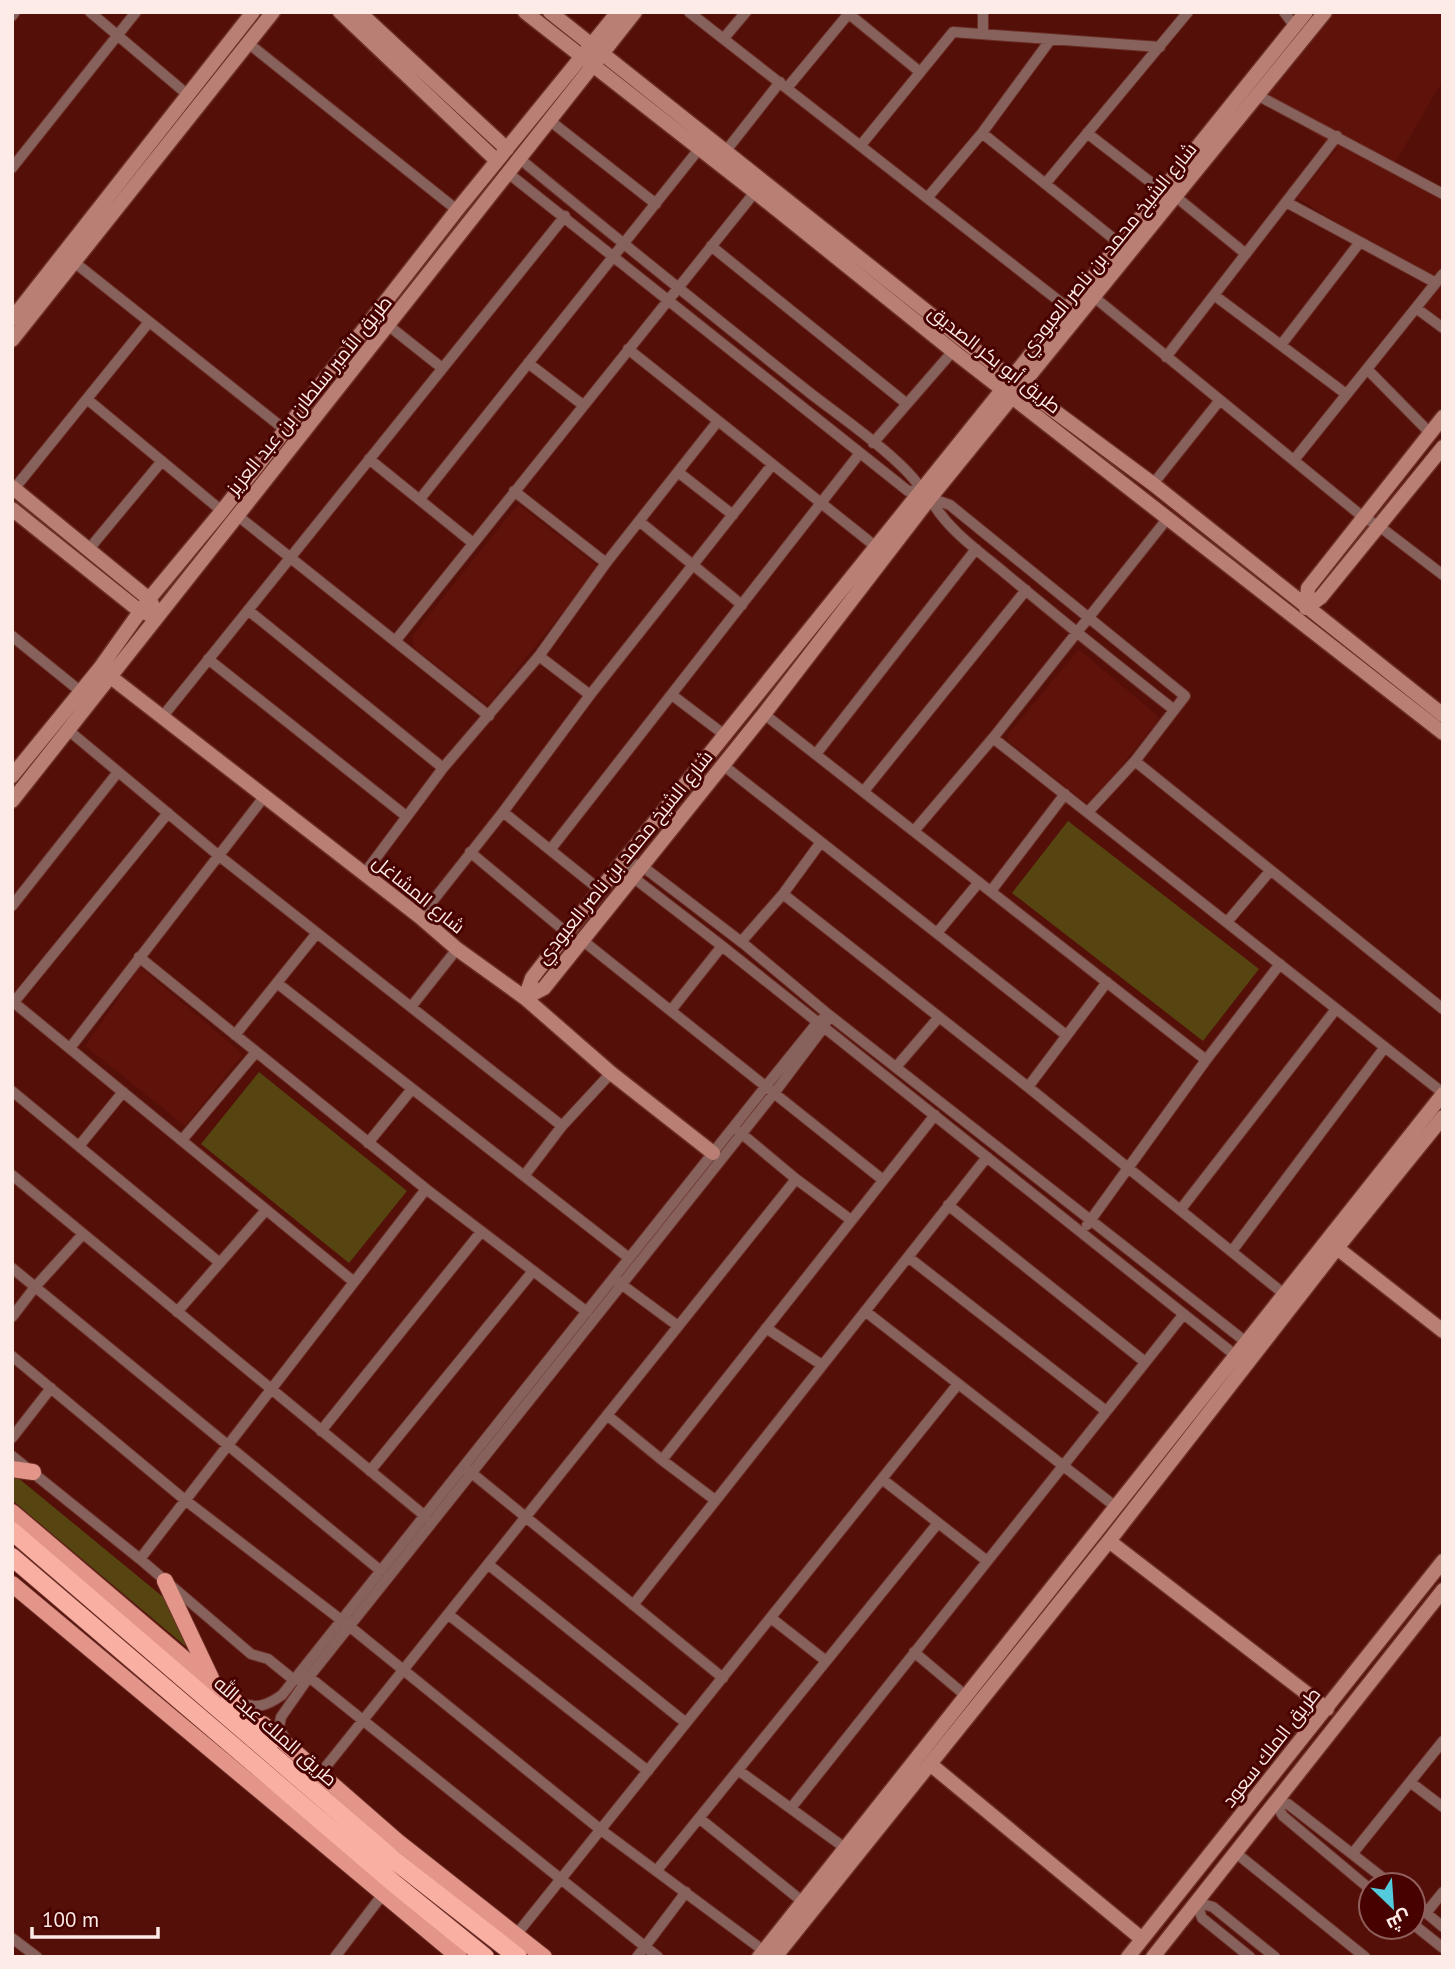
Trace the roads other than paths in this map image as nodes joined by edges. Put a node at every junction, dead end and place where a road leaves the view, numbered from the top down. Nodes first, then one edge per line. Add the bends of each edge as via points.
1 (90, 12) edge
2 (136, 12) edge
3 (253, 12) edge
4 (272, 12) edge
5 (340, 12) edge
6 (359, 12) edge
7 (525, 12) edge
8 (550, 12) edge
9 (618, 12) edge
10 (635, 12) edge
11 (690, 12) edge
12 (746, 12) edge
13 (983, 12) edge
14 (1188, 12) edge
15 (1284, 12) edge
16 (1306, 12) edge
17 (1325, 12) edge
18 (850, 13) edge
19 (1291, 33) junction
20 (983, 34) junction
21 (119, 35) junction
22 (723, 38) junction
23 (1051, 39) junction
24 (248, 43) junction
25 (1160, 47) junction
26 (592, 56) junction
27 (920, 72) junction
28 (784, 85) junction
29 (1257, 95) junction
30 (188, 96) junction
31 (549, 120) junction
32 (982, 133) junction
33 (1087, 133) junction
34 (1337, 136) junction
35 (861, 145) junction
36 (507, 149) junction
37 (699, 149) junction
38 (725, 152) junction
39 (520, 159) junction
40 (496, 160) junction
41 (12, 168) edge
42 (508, 173) junction
43 (1045, 184) junction
44 (755, 192) junction
45 (1169, 194) junction
46 (1443, 194) edge
47 (928, 197) junction
48 (1286, 202) junction
49 (656, 204) junction
50 (457, 210) junction
51 (565, 216) junction
52 (1360, 242) junction
53 (1119, 243) junction
54 (624, 245) junction
55 (711, 246) junction
56 (1246, 254) junction
57 (615, 256) junction
58 (74, 262) junction
59 (1439, 278) edge
60 (677, 287) junction
61 (1214, 295) junction
62 (1094, 297) junction
63 (668, 298) junction
64 (1416, 307) junction
65 (1068, 308) junction
66 (12, 319) edge
67 (149, 322) junction
68 (389, 326) junction
69 (1443, 328) edge
70 (12, 340) edge
71 (1281, 345) junction
72 (628, 348) junction
73 (953, 351) junction
74 (1166, 357) junction
75 (528, 363) junction
76 (442, 368) junction
77 (1367, 369) junction
78 (1012, 388) junction
79 (1346, 394) junction
80 (87, 399) junction
81 (1220, 400) junction
82 (907, 404) junction
83 (583, 405) junction
84 (1443, 417) edge
85 (718, 421) junction
86 (284, 429) junction
87 (1430, 433) junction
88 (873, 443) junction
89 (1443, 447) edge
90 (860, 453) junction
91 (369, 458) junction
92 (1294, 460) junction
93 (162, 461) junction
94 (772, 465) junction
95 (678, 472) junction
96 (1153, 484) junction
97 (13, 488) edge
98 (514, 491) junction
99 (926, 495) junction
100 (420, 499) junction
101 (821, 504) junction
102 (12, 509) edge
103 (222, 511) junction
104 (733, 515) junction
105 (238, 516) junction
106 (1363, 517) junction
107 (1167, 519) junction
108 (639, 521) junction
109 (1379, 526) junction
110 (473, 543) junction
111 (875, 546) junction
112 (89, 549) junction
113 (976, 549) junction
114 (289, 558) junction
115 (606, 563) junction
116 (692, 566) junction
117 (1443, 575) edge
118 (1026, 590) junction
119 (149, 599) junction
120 (742, 605) junction
121 (1306, 608) junction
122 (248, 610) junction
123 (141, 612) junction
124 (159, 616) junction
125 (1089, 617) junction
126 (1076, 633) junction
127 (12, 636) edge
128 (396, 640) junction
129 (540, 656) junction
130 (208, 659) junction
131 (105, 673) junction
132 (80, 691) junction
133 (590, 695) junction
134 (672, 695) junction
135 (1173, 709) junction
136 (1440, 709) edge
137 (764, 714) junction
138 (163, 716) junction
139 (489, 716) junction
140 (68, 730) junction
141 (1443, 733) edge
142 (726, 736) junction
143 (993, 738) junction
144 (816, 754) junction
145 (1135, 761) junction
146 (723, 765) junction
147 (15, 767) edge
148 (443, 768) junction
149 (118, 772) junction
150 (864, 791) junction
151 (1065, 794) junction
152 (264, 797) junction
153 (12, 800) edge
154 (503, 812) junction
155 (1088, 812) junction
156 (168, 813) junction
157 (406, 816) junction
158 (914, 831) junction
159 (821, 842) junction
160 (550, 850) junction
161 (470, 852) junction
162 (218, 855) junction
163 (624, 861) junction
164 (1270, 871) junction
165 (638, 872) junction
166 (364, 874) junction
167 (979, 882) junction
168 (600, 890) junction
169 (991, 891) junction
170 (783, 894) junction
171 (12, 906) edge
172 (420, 917) junction
173 (1227, 922) junction
174 (317, 933) junction
175 (567, 933) junction
176 (937, 933) junction
177 (582, 940) junction
178 (741, 942) junction
179 (722, 946) junction
180 (457, 949) junction
181 (139, 957) junction
182 (1280, 964) junction
183 (1107, 982) junction
184 (277, 983) junction
185 (525, 998) junction
186 (13, 1002) edge
187 (411, 1007) junction
188 (1336, 1009) junction
189 (1443, 1009) edge
190 (671, 1010) junction
191 (829, 1015) junction
192 (939, 1017) junction
193 (821, 1025) junction
194 (235, 1035) junction
195 (1066, 1035) junction
196 (1385, 1047) junction
197 (69, 1048) junction
198 (256, 1052) junction
199 (1206, 1060) junction
200 (896, 1067) junction
201 (611, 1073) junction
202 (1028, 1087) junction
203 (412, 1088) junction
204 (771, 1088) junction
205 (12, 1091) edge
206 (123, 1092) junction
207 (1443, 1093) edge
208 (935, 1115) junction
209 (1441, 1124) edge
210 (562, 1126) junction
211 (737, 1130) junction
212 (182, 1140) junction
213 (368, 1143) junction
214 (79, 1146) junction
215 (713, 1153) junction
216 (986, 1157) junction
217 (1130, 1168) junction
218 (12, 1175) edge
219 (524, 1176) junction
220 (796, 1179) junction
221 (883, 1180) junction
222 (426, 1189) junction
223 (948, 1205) junction
224 (1181, 1209) junction
225 (266, 1210) junction
226 (851, 1220) junction
227 (1090, 1221) junction
228 (481, 1232) junction
229 (83, 1234) junction
230 (1082, 1234) junction
231 (1337, 1248) junction
232 (1232, 1251) junction
233 (908, 1257) junction
234 (629, 1258) junction
235 (220, 1263) junction
236 (12, 1268) edge
237 (533, 1271) junction
238 (354, 1282) junction
239 (617, 1282) junction
240 (35, 1287) junction
241 (1284, 1294) junction
242 (865, 1311) junction
243 (177, 1312) junction
244 (587, 1312) junction
245 (1183, 1315) junction
246 (12, 1317) edge
247 (678, 1326) junction
248 (766, 1328) junction
249 (1443, 1331) edge
250 (1246, 1342) junction
251 (1236, 1355) junction
252 (12, 1356) edge
253 (1254, 1357) junction
254 (1145, 1362) junction
255 (822, 1365) junction
256 (958, 1384) junction
257 (51, 1388) junction
258 (270, 1390) junction
259 (1106, 1411) junction
260 (607, 1415) junction
261 (321, 1431) junction
262 (12, 1438) edge
263 (228, 1444) junction
264 (12, 1456) edge
265 (662, 1460) junction
266 (1063, 1466) junction
267 (12, 1469) edge
268 (468, 1469) junction
269 (370, 1471) junction
270 (33, 1472) junction
271 (882, 1479) junction
272 (185, 1500) junction
273 (715, 1500) junction
274 (1115, 1507) junction
275 (12, 1512) edge
276 (425, 1516) junction
277 (526, 1517) junction
278 (938, 1523) junction
279 (12, 1531) edge
280 (1109, 1541) junction
281 (12, 1557) edge
282 (140, 1559) junction
283 (987, 1560) junction
284 (1443, 1560) edge
285 (489, 1565) junction
286 (381, 1571) junction
287 (165, 1581) junction
288 (12, 1584) edge
289 (1441, 1596) edge
290 (633, 1605) junction
291 (449, 1615) junction
292 (771, 1618) junction
293 (345, 1623) junction
294 (914, 1653) junction
295 (826, 1661) junction
296 (404, 1670) junction
297 (309, 1677) junction
298 (723, 1678) junction
299 (294, 1680) junction
300 (213, 1684) junction
301 (966, 1696) junction
302 (229, 1697) junction
303 (1326, 1709) junction
304 (364, 1721) junction
305 (686, 1723) junction
306 (1443, 1741) edge
307 (296, 1753) junction
308 (930, 1764) junction
309 (738, 1770) junction
310 (648, 1771) junction
311 (320, 1774) junction
312 (1410, 1782) junction
313 (1268, 1783) junction
314 (1279, 1799) junction
315 (1443, 1807) edge
316 (791, 1808) junction
317 (699, 1818) junction
318 (601, 1829) junction
319 (845, 1848) junction
320 (1236, 1853) junction
321 (1353, 1853) junction
322 (394, 1860) junction
323 (657, 1870) junction
324 (1375, 1871) edge
325 (1357, 1878) edge
326 (562, 1880) junction
327 (686, 1892) junction
328 (1443, 1892) edge
329 (383, 1894) junction
330 (803, 1902) junction
331 (1196, 1902) junction
332 (1427, 1912) edge
333 (1427, 1914) edge
334 (1443, 1927) edge
335 (516, 1935) junction
336 (1427, 1935) edge
337 (12, 1938) edge
338 (1142, 1939) junction
339 (645, 1946) junction
340 (1443, 1948) edge
341 (766, 1955) edge
342 (37, 1957) edge
343 (335, 1957) edge
344 (459, 1957) edge
345 (485, 1957) edge
346 (518, 1957) edge
347 (544, 1957) edge
348 (637, 1957) edge
349 (658, 1957) edge
350 (1128, 1957) edge
351 (1153, 1957) edge
352 (1250, 1957) edge
353 (1275, 1957) edge
354 (1365, 1957) edge

1 - 21 street
2 - 21 street
3 - 30 street
4 - 24 street
5 - 40 street
6 - 36 street
7 - 26 street, طريق أبو بكر الصديق
8 - 26 street, طريق أبو بكر الصديق
9 - 26 street, طريق الأمير سلطان بن عبد العزيز
10 - 26 street, طريق الأمير سلطان بن عبد العزيز
11 - 22 street
12 - 22 street
13 - 20 street
14 - 25 street
15 - 19 street via 1293,24
16 - 19 street, شارع الشيخ محمد بن ناصر العبودي
17 - 29 street, شارع الشيخ محمد بن ناصر العبودي
18 - 27 street
18 - 28 street
19 - 45 street, شارع الشيخ محمد بن ناصر العبودي
20 - 23 street
20 - 27 street via 953,32
21 - 30 street
21 - 41 street
22 - 28 street
23 - 25 street
23 - 32 street
24 - 50 street
24 - 58 street
25 - 33 street
26 - 31 street, طريق الأمير سلطان بن عبد العزيز
26 - 36 street, طريق الأمير سلطان بن عبد العزيز
26 - 37 street, طريق أبو بكر الصديق
26 - 38 street, طريق أبو بكر الصديق
27 - 35 street
28 - 35 street
28 - 38 street
29 - 34 street
29 - 45 street, شارع الشيخ محمد بن ناصر العبودي
30 - 66 street
31 - 39 street, طريق الأمير سلطان بن عبد العزيز
31 - 49 street
32 - 43 street
32 - 47 street
33 - 43 street
33 - 45 street
34 - 46 street
34 - 48 street
35 - 47 street
36 - 40 street, طريق الأمير سلطان بن عبد العزيز
37 - 44 street, طريق أبو بكر الصديق
37 - 49 street
38 - 78 street, طريق أبو بكر الصديق
39 - 42 street, طريق الأمير سلطان بن عبد العزيز
39 - 54 street
40 - 50 street, طريق الأمير سلطان بن عبد العزيز
42 - 51 street
42 - 68 street, طريق الأمير سلطان بن عبد العزيز
43 - 53 street
44 - 55 street
44 - 73 street, طريق أبو بكر الصديق
45 - 53 street, شارع الشيخ محمد بن ناصر العبودي
45 - 56 street
45 - 62 street, شارع الشيخ محمد بن ناصر العبودي
47 - 65 street
48 - 52 street
48 - 56 street
49 - 54 street
50 - 86 street, طريق الأمير سلطان بن عبد العزيز
51 - 57 street
51 - 76 street
52 - 59 street
52 - 71 street
53 - 65 street, شارع الشيخ محمد بن ناصر العبودي
54 - 57 street
54 - 60 street
55 - 60 street
55 - 82 street
56 - 61 street
57 - 63 street
57 - 75 street
58 - 67 street
58 - 70 street
59 - 64 street
60 - 63 street
60 - 88 street
61 - 71 street
61 - 74 street
62 - 74 street
62 - 78 street, شارع الشيخ محمد بن ناصر العبودي
63 - 72 street
63 - 90 street
64 - 69 street
64 - 77 street
65 - 78 street, شارع الشيخ محمد بن ناصر العبودي
67 - 80 street
67 - 86 street
68 - 76 street
68 - 105 street, طريق الأمير سلطان بن عبد العزيز
71 - 79 street
72 - 83 street
72 - 85 street
73 - 78 street, طريق أبو بكر الصديق
73 - 82 street
74 - 81 street
75 - 83 street
75 - 100 street
76 - 91 street
77 - 79 street
77 - 87 street
78 - 96 street, طريق أبو بكر الصديق
78 - 99 street, شارع الشيخ محمد بن ناصر العبودي
78 - 107 street, طريق أبو بكر الصديق
79 - 92 street
80 - 93 street
80 - 97 street
81 - 92 street
81 - 96 street
82 - 88 street
83 - 98 street
84 - 87 street
85 - 94 street
85 - 95 street
86 - 103 street, طريق الأمير سلطان بن عبد العزيز
87 - 106 street
88 - 99 street via 916,479
89 - 109 street
90 - 99 street via 908,491
90 - 101 street
91 - 100 street
91 - 114 street
92 - 106 street
93 - 103 street
93 - 112 street
94 - 101 street
94 - 104 street
95 - 104 street
95 - 108 street
96 - 121 street, طريق أبو بكر الصديق
97 - 112 street
98 - 110 street
98 - 115 street
99 - 111 street, شارع الشيخ محمد بن ناصر العبودي
99 - 113 street
99 - 125 street via 950,505
99 - 137 street, شارع الشيخ محمد بن ناصر العبودي
100 - 110 street
101 - 111 street
101 - 120 street
102 - 123 street
103 - 119 street, طريق الأمير سلطان بن عبد العزيز
104 - 116 street
105 - 114 street
105 - 124 street, طريق الأمير سلطان بن عبد العزيز
106 - 109 street
106 - 121 street via 1308,588
107 - 125 street
107 - 141 street, طريق أبو بكر الصديق
108 - 115 street
108 - 116 street
109 - 117 street
109 - 121 street via 1321,597
110 - 128 street
111 - 142 street, شارع الشيخ محمد بن ناصر العبودي
112 - 119 street
113 - 118 street
113 - 144 street
114 - 122 street
114 - 128 street
115 - 129 street
116 - 120 street
116 - 133 street
118 - 126 street
118 - 150 street
119 - 123 street, طريق الأمير سلطان بن عبد العزيز
119 - 124 street
120 - 134 street
121 - 136 street, طريق أبو بكر الصديق
122 - 130 street
122 - 148 street
123 - 124 street
123 - 131 street, طريق الأمير سلطان بن عبد العزيز
124 - 131 street, طريق الأمير سلطان بن عبد العزيز
125 - 126 street
125 - 135 street via 1185,696
126 - 135 street
126 - 143 street
127 - 132 street
128 - 139 street
129 - 133 street
129 - 139 street
130 - 138 street
130 - 157 street
131 - 132 street, طريق الأمير سلطان بن عبد العزيز
131 - 138 street, شارع المشاغل
131 - 140 street, طريق الأمير سلطان بن عبد العزيز
132 - 147 street, طريق الأمير سلطان بن عبد العزيز
133 - 154 street
134 - 142 street
134 - 160 street
135 - 145 street
137 - 144 street
137 - 146 street, شارع الشيخ محمد بن ناصر العبودي
138 - 152 street, شارع المشاغل
139 - 148 street
140 - 149 street
140 - 153 street, طريق الأمير سلطان بن عبد العزيز
142 - 163 street, شارع الشيخ محمد بن ناصر العبودي
143 - 151 street
143 - 158 street
144 - 150 street
145 - 155 street
145 - 164 street
146 - 159 street
146 - 165 street, شارع الشيخ محمد بن ناصر العبودي
148 - 157 street
149 - 156 street
149 - 171 street
150 - 158 street
151 - 155 street
151 - 169 street
152 - 162 street
152 - 166 street, شارع المشاغل
154 - 160 street
154 - 161 street
155 - 173 street
156 - 162 street
156 - 186 street
157 - 166 street
158 - 167 street
159 - 170 street
159 - 176 street
160 - 168 street
161 - 172 street
161 - 175 street
162 - 174 street
162 - 181 street
163 - 165 street
163 - 168 street, شارع الشيخ محمد بن ناصر العبودي
164 - 173 street
164 - 189 street
165 - 177 street, شارع الشيخ محمد بن ناصر العبودي
165 - 178 street
165 - 179 street
166 - 172 street, شارع المشاغل
167 - 169 street
167 - 176 street
168 - 175 street, شارع الشيخ محمد بن ناصر العبودي
169 - 183 street
170 - 178 street
170 - 192 street
172 - 180 street, شارع المشاغل
173 - 182 street
174 - 184 street
174 - 187 street
175 - 185 street, شارع الشيخ محمد بن ناصر العبودي via 532,978
176 - 195 street
177 - 185 street, شارع الشيخ محمد بن ناصر العبودي via 544,988
177 - 190 street
178 - 191 street
179 - 190 street
179 - 193 street
180 - 185 street, شارع المشاغل
180 - 187 street
181 - 194 street
181 - 197 street
182 - 188 street
182 - 199 street
183 - 195 street
183 - 199 street
184 - 194 street
184 - 203 street
185 - 201 street, شارع المشاغل
186 - 197 street
187 - 210 street
188 - 196 street
188 - 224 street
190 - 204 street
191 - 193 street
191 - 200 street
192 - 200 street
192 - 202 street
193 - 204 street
193 - 208 street
194 - 198 street
195 - 202 street
196 - 207 street
196 - 232 street
197 - 206 street
198 - 212 street
198 - 213 street
199 - 217 street
200 - 227 street
201 - 210 street
201 - 215 street, شارع المشاغل
202 - 217 street
203 - 213 street
203 - 219 street
204 - 211 street
204 - 221 street
205 - 214 street
206 - 212 street
206 - 214 street
207 - 241 street
208 - 216 street
208 - 221 street
209 - 231 street
210 - 219 street
211 - 215 street
211 - 220 street
211 - 239 street
212 - 225 street
213 - 222 street
214 - 235 street
215 - 234 street
216 - 223 street
216 - 230 street
217 - 224 street
217 - 227 street
218 - 229 street
219 - 234 street
220 - 226 street
220 - 247 street
221 - 226 street
222 - 228 street
222 - 238 street
223 - 233 street
223 - 254 street
224 - 232 street
225 - 235 street
225 - 238 street
226 - 248 street
227 - 230 street
227 - 250 street
228 - 237 street
228 - 261 street
229 - 240 street
229 - 243 street
230 - 245 street
231 - 249 street
231 - 253 street
232 - 241 street
233 - 242 street
233 - 259 street
234 - 239 street
235 - 243 street
236 - 240 street
237 - 244 street
237 - 269 street
238 - 258 street
239 - 244 street
239 - 247 street
239 - 268 street
240 - 246 street
240 - 263 street
241 - 250 street
242 - 255 street
242 - 256 street
243 - 258 street
244 - 268 street
245 - 251 street
245 - 254 street
247 - 260 street
248 - 255 street
248 - 265 street
250 - 251 street
250 - 253 street
251 - 253 street
251 - 274 street
252 - 257 street
253 - 280 street
254 - 259 street
255 - 273 street
256 - 266 street
256 - 271 street
257 - 262 street
257 - 272 street
258 - 261 street
258 - 263 street
259 - 266 street
260 - 265 street
260 - 277 street
261 - 269 street
263 - 272 street
263 - 286 street
264 - 270 street
265 - 273 street
266 - 274 street
266 - 283 street
267 - 270 main road
268 - 276 street
268 - 277 street
268 - 293 street
269 - 276 street
270 - 282 street
271 - 278 street
271 - 292 street
272 - 282 street
272 - 293 street
273 - 290 street
274 - 301 street
275 - 300 main road, طريق الملك عبد الله
276 - 286 street
277 - 285 street
277 - 290 street
278 - 283 street
278 - 295 street
279 - 322 highway, طريق الملك عبد الله
280 - 303 street
280 - 308 street
281 - 345 highway, طريق الملك عبد الله
282 - 287 street
283 - 294 street
284 - 303 street, طريق الملك سعود
285 - 291 street
285 - 305 street
286 - 293 street
287 - 299 street via 251,1654 268,1659
287 - 300 main road
288 - 329 main road
289 - 314 street, طريق الملك سعود
290 - 298 street
291 - 296 street
291 - 310 street
292 - 295 street
292 - 298 street
293 - 296 street
293 - 297 street
293 - 299 street
294 - 301 street
294 - 316 street
295 - 309 street
296 - 304 street
296 - 318 street
297 - 299 street
297 - 304 street
297 - 307 street via 281,1717 279,1728
298 - 305 street
299 - 302 street via 270,1704 251,1707
300 - 302 main road, طريق الملك عبد الله
301 - 319 street
302 - 307 main road, طريق الملك عبد الله
302 - 322 highway
303 - 313 street, طريق الملك سعود
304 - 311 street
304 - 326 street
305 - 310 street
306 - 312 street
307 - 311 main road, طريق الملك عبد الله
308 - 338 street
308 - 341 street
309 - 316 street
309 - 317 street
310 - 318 street
311 - 335 main road, طريق الملك عبد الله
312 - 315 street
312 - 321 street
313 - 314 street
313 - 338 street, طريق الملك سعود
314 - 320 street, طريق الملك سعود
314 - 321 street
314 - 325 street via 1283,1816
316 - 319 street
317 - 323 street
317 - 330 street
318 - 323 street
318 - 326 street
319 - 330 street
320 - 331 street, طريق الملك سعود
320 - 354 street
321 - 324 street
322 - 346 highway, طريق الملك عبد الله
323 - 327 street
326 - 335 street
326 - 339 street
327 - 339 street
327 - 341 street
328 - 332 street
329 - 343 street
329 - 344 main road
330 - 341 street
331 - 351 street, طريق الملك سعود
331 - 352 street via 1202,1918
331 - 353 street via 1213,1908
333 - 334 street
335 - 347 main road, طريق الملك عبد الله
336 - 340 street
337 - 342 street
338 - 350 street, طريق الملك سعود
339 - 348 street
339 - 349 street

